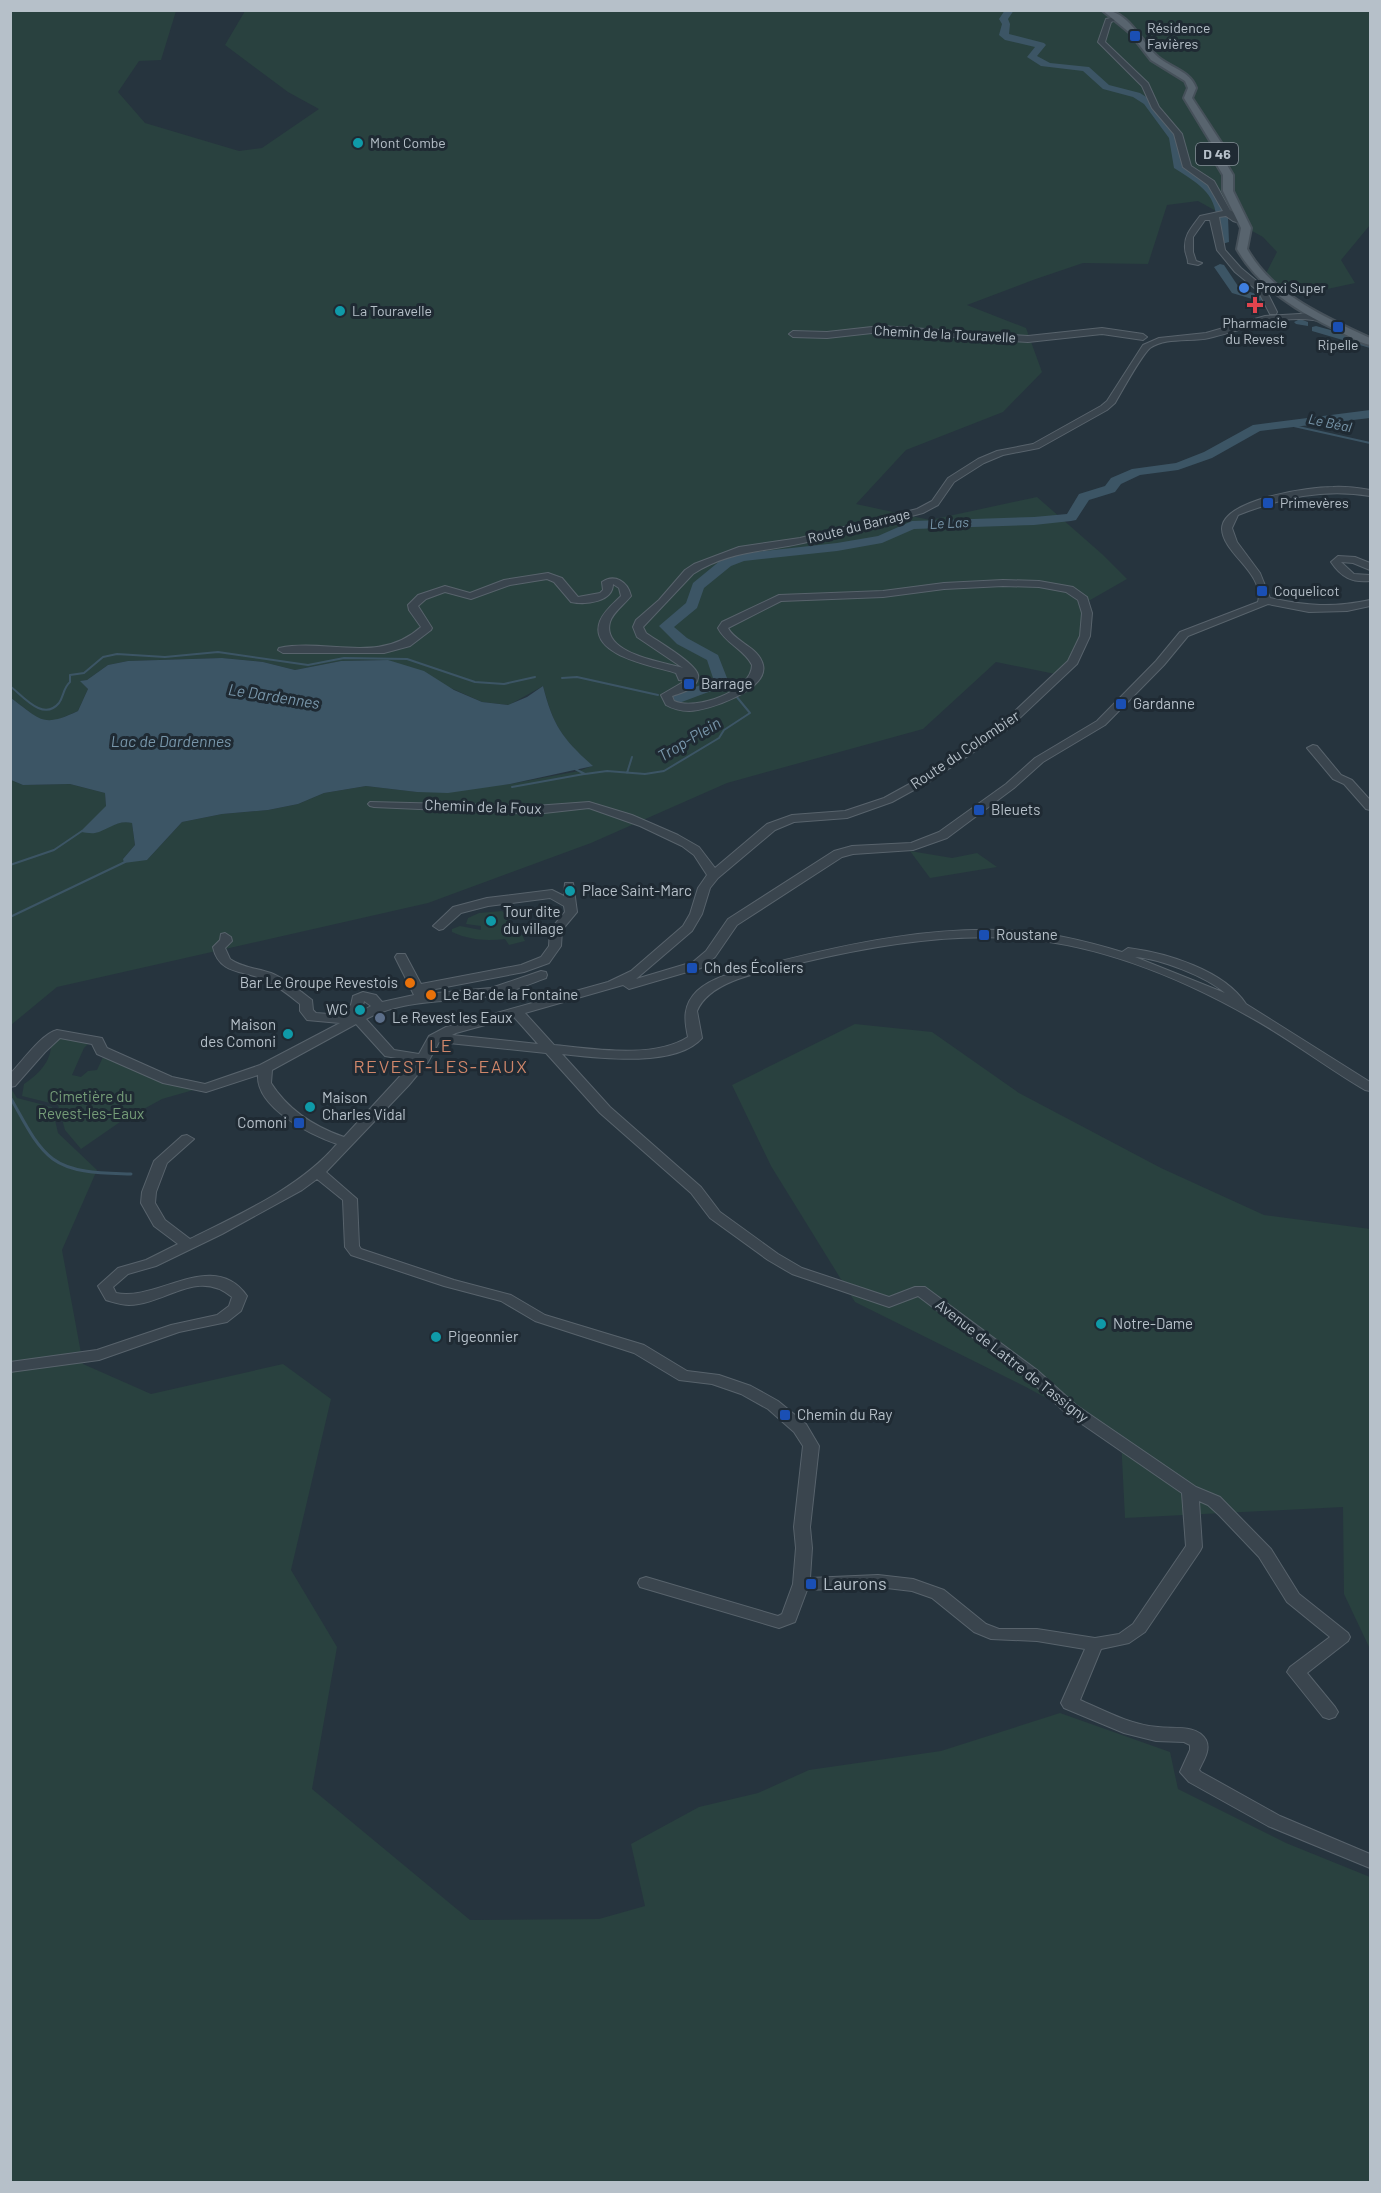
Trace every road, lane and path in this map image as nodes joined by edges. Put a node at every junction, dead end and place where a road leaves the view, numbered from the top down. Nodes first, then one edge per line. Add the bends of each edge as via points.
1 (1105, 10) edge
2 (1113, 19) junction
3 (1214, 201) junction
4 (1218, 215) junction
5 (1243, 222) junction
6 (1198, 263) dead end
7 (1270, 285) junction
8 (1283, 296) junction
9 (1300, 302) junction
10 (1282, 318) junction
11 (1319, 318) junction
12 (1339, 326) junction
13 (793, 334) dead end
14 (1371, 340) edge
15 (1151, 341) junction
16 (1371, 493) edge
17 (1371, 567) edge
18 (1371, 578) edge
19 (1265, 600) junction
20 (1371, 603) edge
21 (283, 650) dead end
22 (680, 689) junction
23 (1313, 748) dead end
24 (374, 804) dead end
25 (1371, 807) edge
26 (714, 875) junction
27 (569, 886) dead end
28 (571, 905) junction
29 (439, 926) dead end
30 (1002, 928) dead end
31 (225, 937) dead end
32 (1057, 937) junction
33 (401, 957) dead end
34 (541, 975) dead end
35 (420, 994) junction
36 (552, 1000) junction
37 (1241, 1006) junction
38 (516, 1011) junction
39 (356, 1020) junction
40 (437, 1038) junction
41 (549, 1049) junction
42 (423, 1059) junction
43 (265, 1068) junction
44 (10, 1083) edge
45 (1371, 1087) edge
46 (187, 1138) dead end
47 (346, 1142) junction
48 (317, 1172) junction
49 (189, 1245) junction
50 (10, 1367) edge
51 (1190, 1491) junction
52 (646, 1583) dead end
53 (801, 1584) junction
54 (1095, 1644) junction
55 (1329, 1713) dead end
56 (1369, 1861) edge

1 - 2 main road, D 46
2 - 3 street via 1108,20 1101,42 1145,85 1156,108 1178,134 1187,167 1213,184
2 - 5 main road, D 46 via 1140,40 1154,58 1191,84 1188,98 1215,139 1216,155 1228,175 1228,191
3 - 4 street
3 - 4 street via 1205,214
4 - 5 street
4 - 6 street via 1203,219 1189,237 1192,263
4 - 10 street via 1221,250 1262,290
5 - 7 main road, D 46 via 1246,231 1242,249
7 - 8 main road, D 46
7 - 9 main road, D 46
8 - 10 street via 1303,314
8 - 11 main road, D 46
9 - 11 street
9 - 12 main road, D 46
10 - 11 street
10 - 15 street via 1208,339
11 - 12 main road, D 46
12 - 14 main road, D 46
13 - 15 street, Chemin de la Touravelle via 886,329 1023,339 1104,331
15 - 22 street, Route du Barrage via 1104,408 1036,446 981,461 949,482 937,501 928,507 800,541 739,550 692,570 638,627 643,637 692,672 692,680
16 - 19 street via 1317,489 1232,515 1228,535 1254,570
17 - 18 street via 1350,558 1336,562 1352,578
19 - 20 street via 1309,609
19 - 36 street via 1250,610 1184,634 1101,723 1032,765 943,835 913,846 852,850 837,855 732,922 711,954 692,968 606,993 564,1002
21 - 22 street via 362,652 404,647 427,628 413,605 422,597 445,589 471,596 508,582 548,576 558,580 580,601 604,595 607,582 615,580 624,587 626,596 607,619 607,639 624,654 681,671 684,677 678,685
22 - 26 street, Route du Colombier via 668,694 670,702 692,708 707,705 756,680 754,659 723,628 775,599 1034,583 1072,591 1086,604 1086,629 1077,656 1052,684 997,732 888,800 847,814 781,822
23 - 25 street via 1337,777 1348,782
24 - 26 street, Chemin de la Foux via 533,810 593,806 684,844 698,854
26 - 36 street, Route du Colombier via 704,888 691,924 645,968 617,984
27 - 28 street
28 - 29 street via 552,894 493,901 457,910
28 - 35 street via 571,912 556,930 554,948 543,961
30 - 32 street via 1042,930
31 - 39 street via 219,953 229,966 270,976 307,1003 306,1011 312,1017
32 - 37 street via 1140,963
32 - 37 street via 1155,955 1217,981
32 - 41 street via 936,937 811,957 728,978 708,989 692,1008 695,1038 682,1049 638,1054
33 - 35 street
34 - 35 street via 493,992
35 - 39 street via 380,1007
36 - 38 street, Route du Colombier
37 - 45 street
38 - 40 street, Route du Colombier via 451,1030
38 - 41 street
39 - 42 street via 368,1027 390,1053
39 - 43 street
40 - 41 street
40 - 42 street
41 - 51 street, Avenue de Lattre de Tassigny via 605,1110 696,1190 715,1215 773,1257 797,1271 890,1302 920,1290 1032,1374 1071,1409
42 - 47 street
43 - 44 street via 206,1088 168,1080 102,1052 98,1041 57,1034
43 - 47 street via 264,1083 288,1113 307,1128
46 - 49 street via 160,1161 147,1203 159,1223
47 - 48 street
48 - 49 street via 297,1187
48 - 53 street via 350,1199 352,1246 356,1252 506,1298 540,1318 639,1349 684,1376 746,1390 785,1415 800,1428 811,1446 802,1527
49 - 50 street via 123,1271 105,1286 111,1297 129,1300 190,1282 215,1279 230,1284 240,1296 236,1308 222,1319 176,1328 99,1355
51 - 54 street via 1194,1547 1139,1628 1123,1639
51 - 55 street via 1214,1501 1225,1511 1265,1553 1293,1598 1342,1637 1296,1672
52 - 53 street via 779,1622 789,1618
53 - 54 street via 878,1581 913,1585 938,1593 980,1628 997,1635 1037,1635
54 - 56 street via 1070,1703 1124,1726 1156,1734 1187,1735 1198,1742 1199,1750 1189,1772 1195,1777 1274,1821

